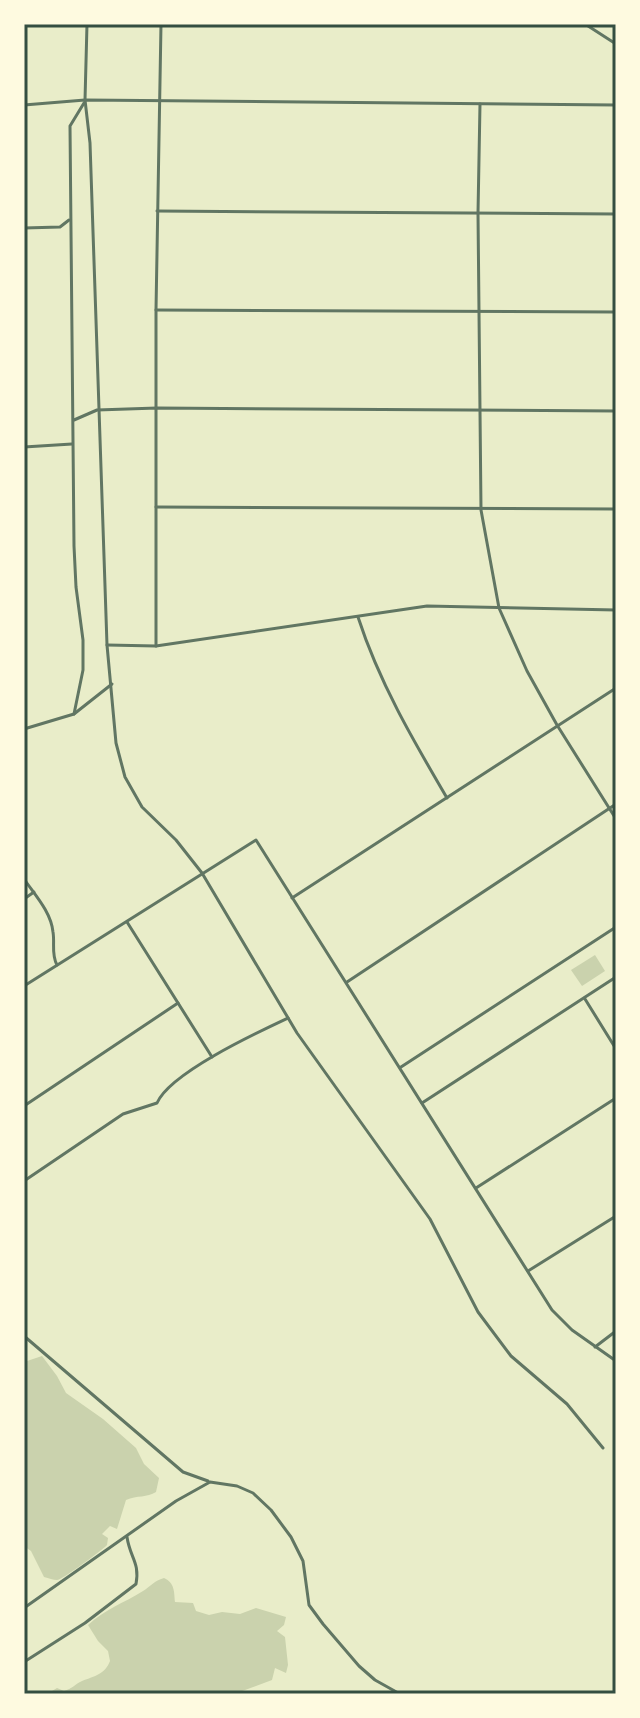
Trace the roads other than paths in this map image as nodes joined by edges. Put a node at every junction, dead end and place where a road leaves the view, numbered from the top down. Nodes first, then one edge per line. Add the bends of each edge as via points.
1 (87, 24) edge
2 (161, 24) edge
3 (585, 24) edge
4 (616, 44) edge
5 (85, 100) junction
6 (159, 102) junction
7 (480, 104) junction
8 (24, 105) edge
9 (616, 105) edge
10 (157, 211) junction
11 (478, 213) junction
12 (616, 214) edge
13 (70, 219) junction
14 (24, 228) edge
15 (156, 310) junction
16 (479, 312) junction
17 (616, 312) edge
18 (157, 408) junction
19 (97, 410) junction
20 (481, 410) junction
21 (616, 411) edge
22 (73, 420) junction
23 (72, 444) junction
24 (24, 447) edge
25 (156, 507) junction
26 (616, 509) edge
27 (481, 510) junction
28 (499, 608) junction
29 (616, 610) edge
30 (358, 617) junction
31 (107, 645) junction
32 (156, 646) junction
33 (112, 684) junction
34 (616, 688) edge
35 (74, 714) junction
36 (557, 725) junction
37 (24, 729) edge
38 (447, 798) junction
39 (616, 804) edge
40 (609, 808) junction
41 (616, 819) edge
42 (202, 873) junction
43 (24, 879) edge
44 (34, 892) junction
45 (292, 898) junction
46 (24, 899) edge
47 (127, 922) junction
48 (616, 927) edge
49 (57, 965) junction
50 (616, 977) edge
51 (347, 982) junction
52 (24, 986) edge
53 (585, 999) junction
54 (178, 1003) junction
55 (288, 1018) junction
56 (616, 1049) edge
57 (212, 1057) junction
58 (401, 1068) junction
59 (616, 1098) edge
60 (422, 1103) junction
61 (24, 1106) edge
62 (24, 1181) edge
63 (476, 1188) junction
64 (616, 1216) edge
65 (528, 1271) junction
66 (616, 1331) edge
67 (24, 1336) edge
68 (595, 1347) junction
69 (616, 1361) edge
70 (603, 1448) dead end
71 (210, 1482) junction
72 (127, 1537) junction
73 (24, 1608) edge
74 (24, 1662) edge
75 (400, 1694) edge

1 - 5 street
2 - 6 street
3 - 4 street
5 - 6 street
5 - 8 street
5 - 13 street via 70,126
5 - 19 street
6 - 7 street
6 - 10 street
7 - 9 street
7 - 11 street
10 - 11 street
10 - 15 street
11 - 12 street
11 - 16 street
13 - 14 street via 60,227
13 - 22 street
15 - 16 street
15 - 18 street
16 - 17 street
16 - 20 street
18 - 19 street
18 - 20 street
18 - 25 street
19 - 22 street
19 - 31 street
20 - 21 street
20 - 27 street
22 - 23 street
23 - 24 street
23 - 35 street via 76,587 83,640
25 - 27 street
25 - 32 street
26 - 27 street
27 - 28 street
28 - 29 street
28 - 30 street via 427,606
28 - 36 street
30 - 32 street
30 - 38 street via 405,727
31 - 32 street
31 - 33 street
33 - 35 street
33 - 42 street via 116,743 125,777 142,807
34 - 36 street
35 - 37 street
36 - 38 street
36 - 40 street
38 - 45 street
39 - 40 street
40 - 41 street
40 - 51 street
42 - 45 street via 256,840
42 - 47 street
42 - 55 street
43 - 44 street
44 - 46 street
44 - 49 street via 50,917
45 - 51 street
47 - 49 street
47 - 54 street
48 - 58 street
49 - 52 street
50 - 53 street
51 - 58 street
53 - 56 street
53 - 60 street
54 - 57 street
54 - 61 street
55 - 57 street
55 - 70 street via 430,1219 478,1312 511,1356 567,1404
57 - 62 street via 166,1088 157,1103 123,1114
58 - 60 street
59 - 63 street
60 - 63 street
63 - 65 street
64 - 65 street
65 - 68 street via 562,1321
66 - 68 street
67 - 71 street via 183,1472
68 - 69 street
71 - 72 street
71 - 75 street via 253,1493 271,1510 303,1561 309,1605 316,1615 359,1666
72 - 73 street
72 - 74 street via 139,1570 136,1584

